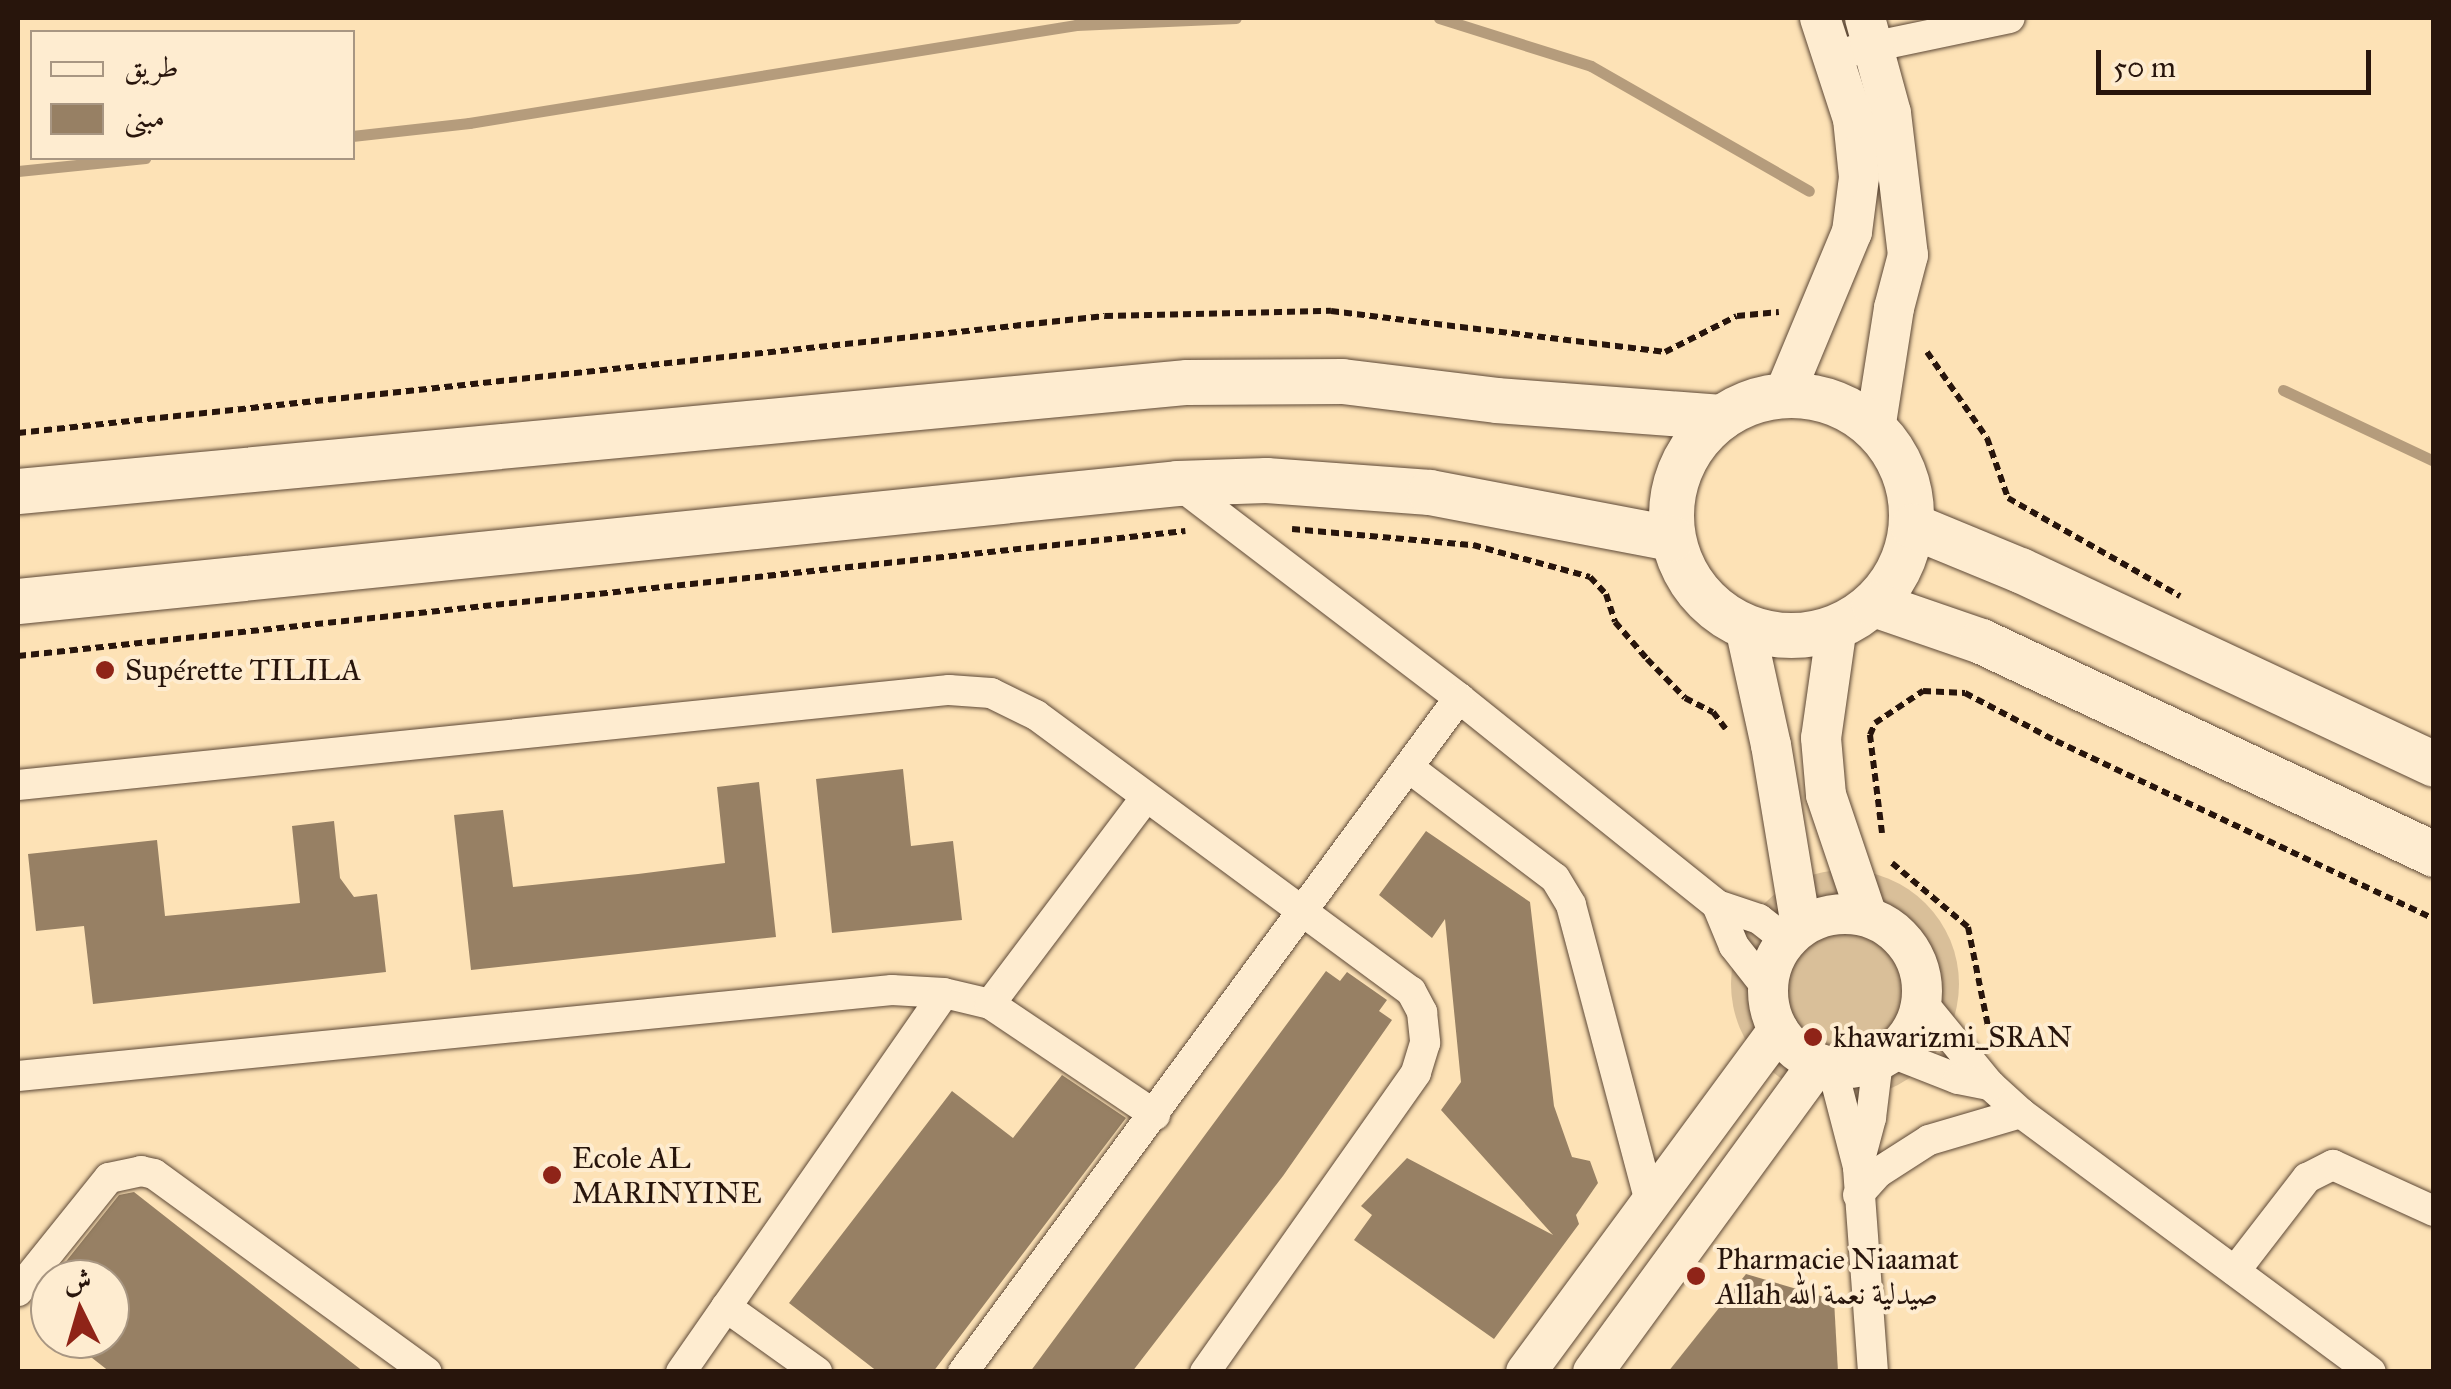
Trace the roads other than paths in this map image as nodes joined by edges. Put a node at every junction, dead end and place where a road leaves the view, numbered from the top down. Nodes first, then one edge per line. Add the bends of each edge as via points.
1 (2010, 18) edge
2 (1870, 33) edge
3 (1826, 36) edge
4 (1784, 396) junction
5 (1721, 417) junction
6 (1875, 429) junction
7 (1177, 483) junction
8 (18, 491) edge
9 (1912, 526) junction
10 (1672, 538) junction
11 (18, 601) edge
12 (1855, 615) junction
13 (1744, 627) junction
14 (1459, 698) junction
15 (2434, 764) edge
16 (1408, 766) junction
17 (18, 785) edge
18 (1146, 797) junction
19 (2434, 854) edge
20 (1717, 905) junction
21 (1303, 908) junction
22 (1866, 916) junction
23 (1794, 934) junction
24 (1767, 988) junction
25 (944, 993) junction
26 (1922, 1002) junction
27 (990, 1004) junction
28 (1778, 1030) junction
29 (1885, 1057) junction
30 (1825, 1065) junction
31 (18, 1076) edge
32 (1990, 1084) junction
33 (2021, 1113) junction
34 (1155, 1115) junction
35 (1858, 1181) junction
36 (1650, 1202) junction
37 (2434, 1211) edge
38 (2235, 1272) junction
39 (18, 1291) edge
40 (726, 1307) junction
41 (427, 1372) edge
42 (682, 1372) edge
43 (816, 1372) edge
44 (963, 1372) edge
45 (1204, 1372) edge
46 (1526, 1372) edge
47 (1593, 1372) edge
48 (1873, 1372) edge
49 (2371, 1372) edge

1 - 2 street
2 - 3 street
2 - 6 street via 1900,162 1908,255
3 - 4 street via 1852,119 1859,177 1852,232
4 - 5 main road via 1762,398
4 - 6 main road via 1831,402
5 - 8 main road via 1342,382 1187,382
5 - 10 main road via 1696,440 1679,470 1670,504
6 - 9 main road via 1905,477
7 - 10 main road via 1350,483
7 - 11 main road
7 - 14 street
9 - 12 main road via 1900,567
9 - 15 main road
10 - 13 main road via 1697,591
12 - 13 main road via 1785,636
12 - 19 main road via 1980,641
12 - 22 street via 1821,738 1826,795
13 - 23 street via 1772,745
14 - 16 street
14 - 20 street
16 - 21 street
16 - 36 street via 1555,878 1571,905
17 - 18 street via 949,690 991,694 1036,714
18 - 21 street
18 - 27 street
20 - 23 street
20 - 24 street via 1734,946
21 - 34 street
21 - 45 street via 1411,990 1422,1012 1425,1043 1416,1074
22 - 23 street via 1841,913
22 - 26 street via 1908,945 1920,968
23 - 24 street via 1772,965
24 - 28 street
25 - 27 street
25 - 31 street via 892,990
25 - 40 street
26 - 29 street via 1912,1031
26 - 32 street
27 - 34 street
28 - 30 street via 1792,1047
28 - 36 street
29 - 30 street
29 - 32 street
29 - 35 street
30 - 35 street
30 - 47 street
32 - 33 street
33 - 35 street via 1928,1140
33 - 38 street
34 - 44 street
35 - 48 street
36 - 46 street
37 - 38 street via 2334,1165 2308,1178
38 - 49 street
39 - 41 street via 108,1178 142,1171
40 - 42 street
40 - 43 street

